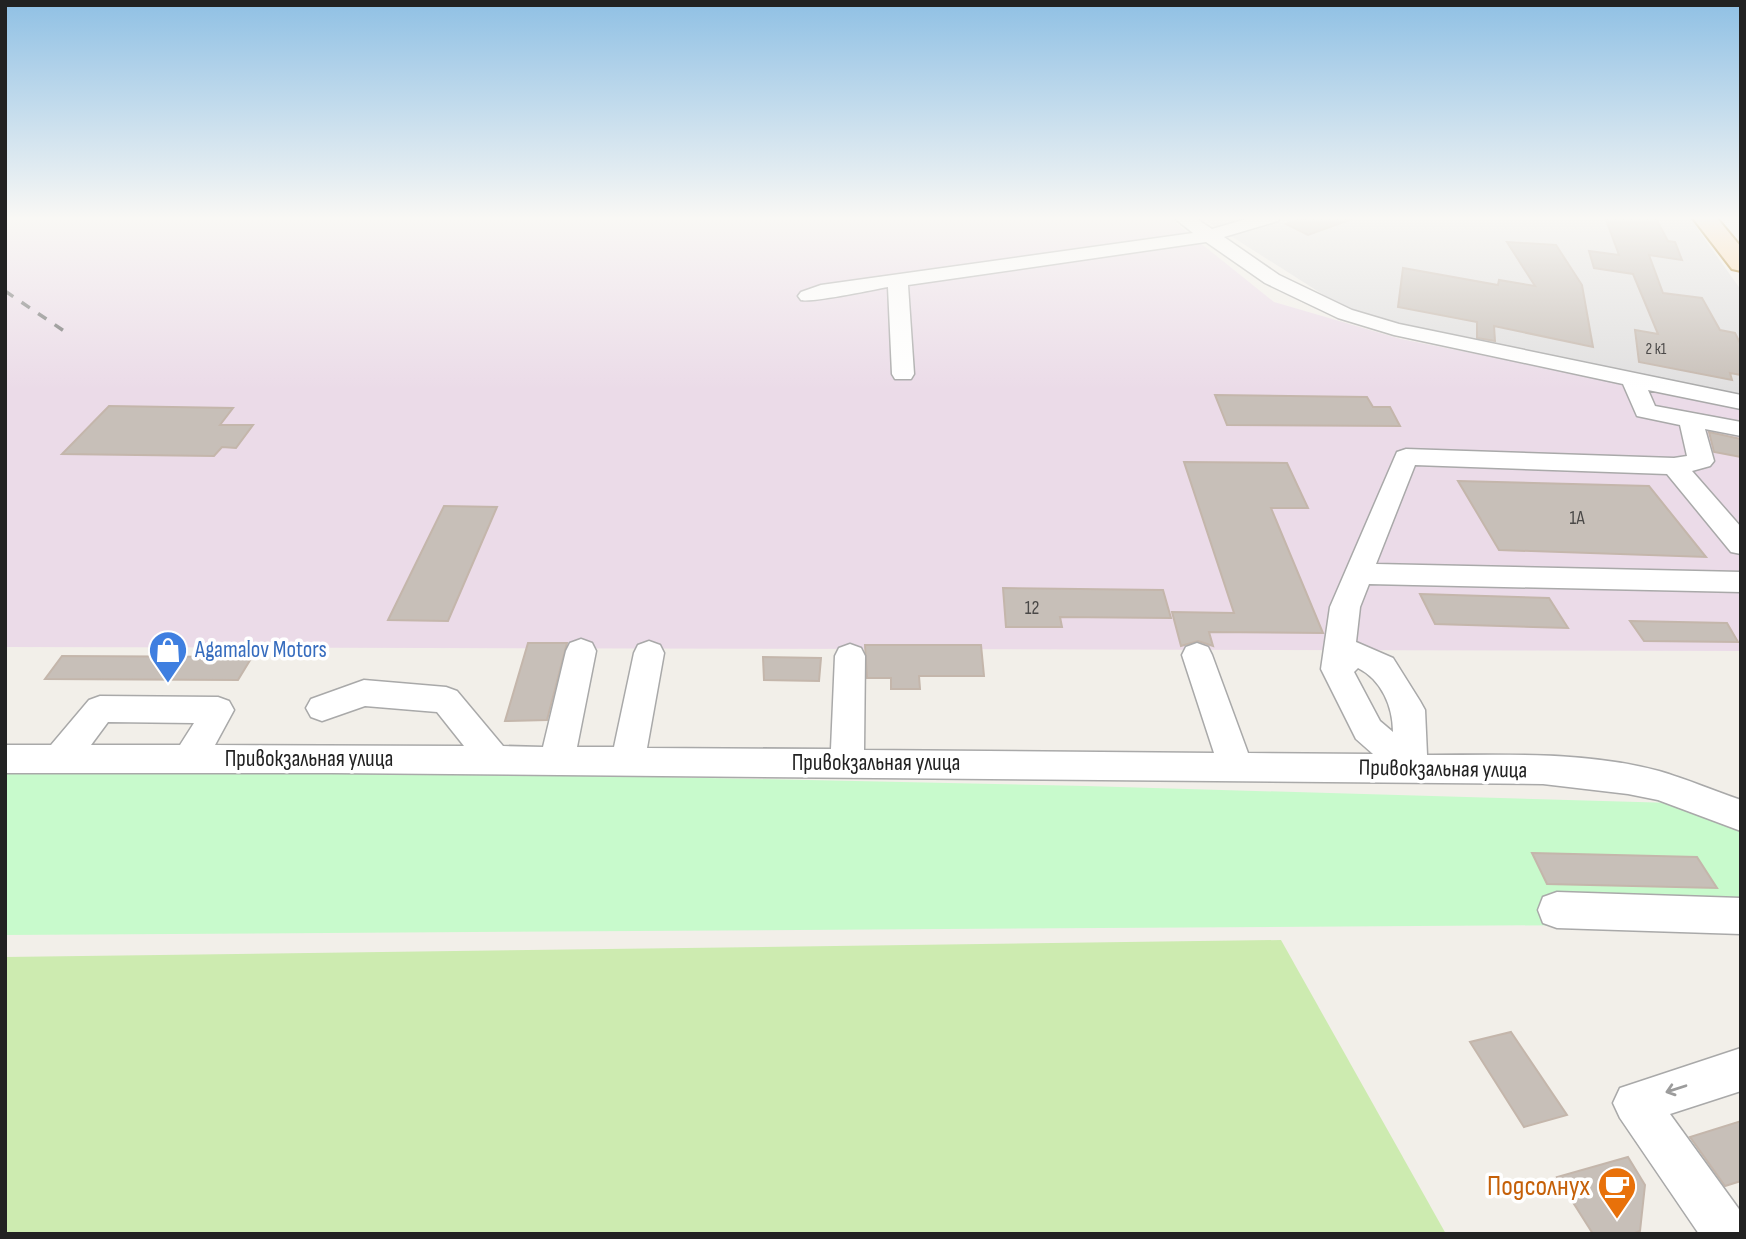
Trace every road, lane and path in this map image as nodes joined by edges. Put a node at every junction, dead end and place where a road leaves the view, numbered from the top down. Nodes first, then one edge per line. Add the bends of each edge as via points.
1 (935, 275) edge
2 (1266, 275) edge
3 (898, 280) junction
4 (808, 296) dead end
5 (903, 374) dead end
6 (1633, 380) junction
7 (1740, 404) edge
8 (1692, 420) junction
9 (1741, 429) edge
10 (1674, 466) junction
11 (1741, 545) edge
12 (1359, 574) junction
13 (1741, 582) edge
14 (581, 651) dead end
15 (649, 653) dead end
16 (1198, 655) dead end
17 (850, 656) dead end
18 (1337, 669) junction
19 (322, 708) dead end
20 (5, 759) edge
21 (60, 759) junction
22 (190, 759) junction
23 (494, 760) junction
24 (557, 761) junction
25 (628, 761) junction
26 (847, 763) junction
27 (1236, 766) junction
28 (1411, 768) junction
29 (1741, 816) edge
30 (1557, 910) dead end
31 (1741, 916) edge
32 (1741, 1069) edge
33 (1728, 1234) edge

1 - 3 street
2 - 6 street via 1345,314 1394,329
3 - 4 street
3 - 5 street
6 - 7 street
6 - 8 street via 1645,411
8 - 9 street
8 - 10 street via 1701,461
10 - 11 street
10 - 12 street via 1406,457
12 - 13 street
12 - 18 street via 1345,607
14 - 24 street
15 - 25 street
16 - 27 street
17 - 26 street
18 - 28 street via 1368,730
18 - 28 street via 1355,653 1382,666 1409,710
19 - 23 street via 364,693 446,701
20 - 21 street, Привокзальная улица
21 - 22 street, Привокзальная улица
21 - 22 street via 100,709 218,710
22 - 23 street, Привокзальная улица
23 - 24 street, Привокзальная улица
24 - 25 street, Привокзальная улица
25 - 26 street, Привокзальная улица
26 - 27 street, Привокзальная улица
27 - 28 street, Привокзальная улица
28 - 29 street, Привокзальная улица via 1544,770 1628,779
30 - 31 street
32 -> 33 street via 1635,1103

